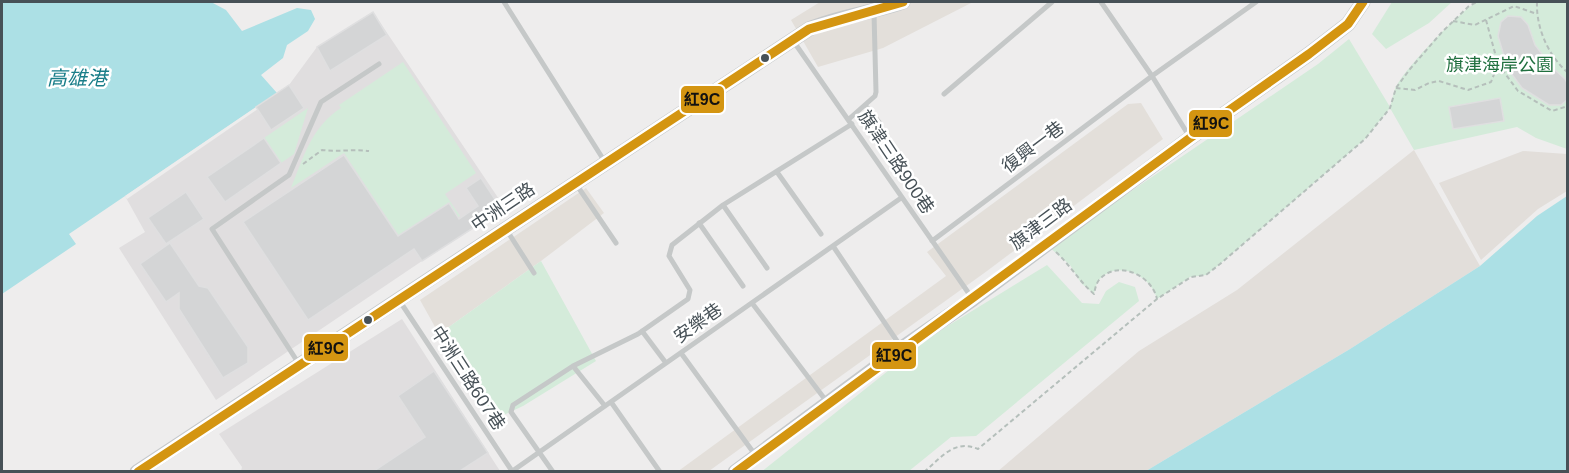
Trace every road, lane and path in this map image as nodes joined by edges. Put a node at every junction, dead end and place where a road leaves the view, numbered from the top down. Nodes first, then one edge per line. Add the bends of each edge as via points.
1 (504, 2) edge
2 (903, 2) edge
3 (1052, 2) edge
4 (1101, 2) edge
5 (1256, 2) edge
6 (1363, 2) edge
7 (1477, 2) edge
8 (1537, 2) edge
9 (874, 11) junction
10 (1537, 14) junction
11 (1486, 20) junction
12 (1453, 21) junction
13 (793, 41) junction
14 (379, 64) dead end
15 (1498, 64) junction
16 (1568, 73) edge
17 (1152, 76) junction
18 (1396, 87) junction
19 (944, 94) dead end
20 (865, 105) junction
21 (1568, 106) edge
22 (851, 122) junction
23 (879, 122) dead end
24 (1190, 138) junction
25 (369, 151) dead end
26 (605, 162) junction
27 (777, 172) junction
28 (290, 175) junction
29 (576, 182) junction
30 (902, 198) junction
31 (723, 206) junction
32 (699, 223) junction
33 (506, 229) junction
34 (821, 234) dead end
35 (932, 241) junction
36 (616, 243) dead end
37 (833, 246) junction
38 (1049, 247) dead end
39 (767, 268) dead end
40 (534, 273) dead end
41 (743, 286) dead end
42 (973, 299) junction
43 (1157, 299) junction
44 (399, 300) junction
45 (752, 303) junction
46 (642, 331) junction
47 (902, 348) junction
48 (681, 353) junction
49 (666, 363) junction
50 (300, 366) junction
51 (573, 366) junction
52 (611, 402) junction
53 (828, 403) junction
54 (605, 406) junction
55 (539, 452) junction
56 (756, 456) junction
57 (137, 471) edge
58 (512, 471) edge
59 (553, 471) edge
60 (660, 471) edge
61 (735, 471) edge
62 (924, 471) edge

1 - 26 lane
2 - 9 street, 中洲三路
3 - 19 lane
4 - 17 lane
5 - 17 lane, 復興一巷
6 - 24 street, 旗津三路 via 1341,30
7 - 12 path
8 - 10 path
9 - 13 street, 中洲三路 via 823,23
9 - 20 lane via 877,88
10 - 11 path via 1514,6
10 - 16 path via 1552,57
11 - 12 path via 1475,25
11 - 15 path
12 - 18 path
13 - 22 lane, 旗津三路900巷
13 - 26 street, 中洲三路
14 - 28 lane via 321,102
15 - 18 path via 1491,81 1468,90 1439,81 1415,90
15 - 21 path via 1518,91 1552,111
17 - 24 lane
17 - 35 lane, 復興一巷
18 - 43 path via 1390,108 1365,139 1206,275 1191,277
20 - 22 lane
20 - 23 lane
22 - 27 lane
22 - 30 lane, 旗津三路900巷
24 - 42 street, 旗津三路
25 - 28 path via 322,150
26 - 29 street, 中洲三路
27 - 31 lane
27 - 34 lane
28 - 50 lane via 212,229
29 - 33 street, 中洲三路
29 - 36 lane
30 - 35 lane, 旗津三路900巷
30 - 37 lane, 安樂巷
31 - 32 lane
31 - 39 lane
32 - 41 lane
32 - 46 lane via 669,251 691,294
33 - 40 lane
33 - 44 street, 中洲三路
35 - 42 lane, 旗津三路900巷
37 - 45 lane, 安樂巷
37 - 47 lane
38 - 43 path via 1094,294 1097,282 1104,276 1123,271 1142,276 1155,290
42 - 47 street, 旗津三路
43 - 62 path via 978,449 957,446
44 - 50 street, 中洲三路
44 - 58 lane, 中洲三路607巷
45 - 48 lane, 安樂巷
45 - 53 lane
46 - 49 lane
46 - 51 lane
47 - 53 street, 旗津三路
48 - 49 lane, 安樂巷
48 - 56 lane
49 - 52 lane, 安樂巷
50 - 57 street, 中洲三路
51 - 54 lane
51 - 55 lane via 511,408
52 - 54 lane, 安樂巷
52 - 60 lane
53 - 56 street, 旗津三路
54 - 55 lane, 安樂巷
55 - 58 lane, 安樂巷
55 - 59 lane
56 - 61 street, 旗津三路

